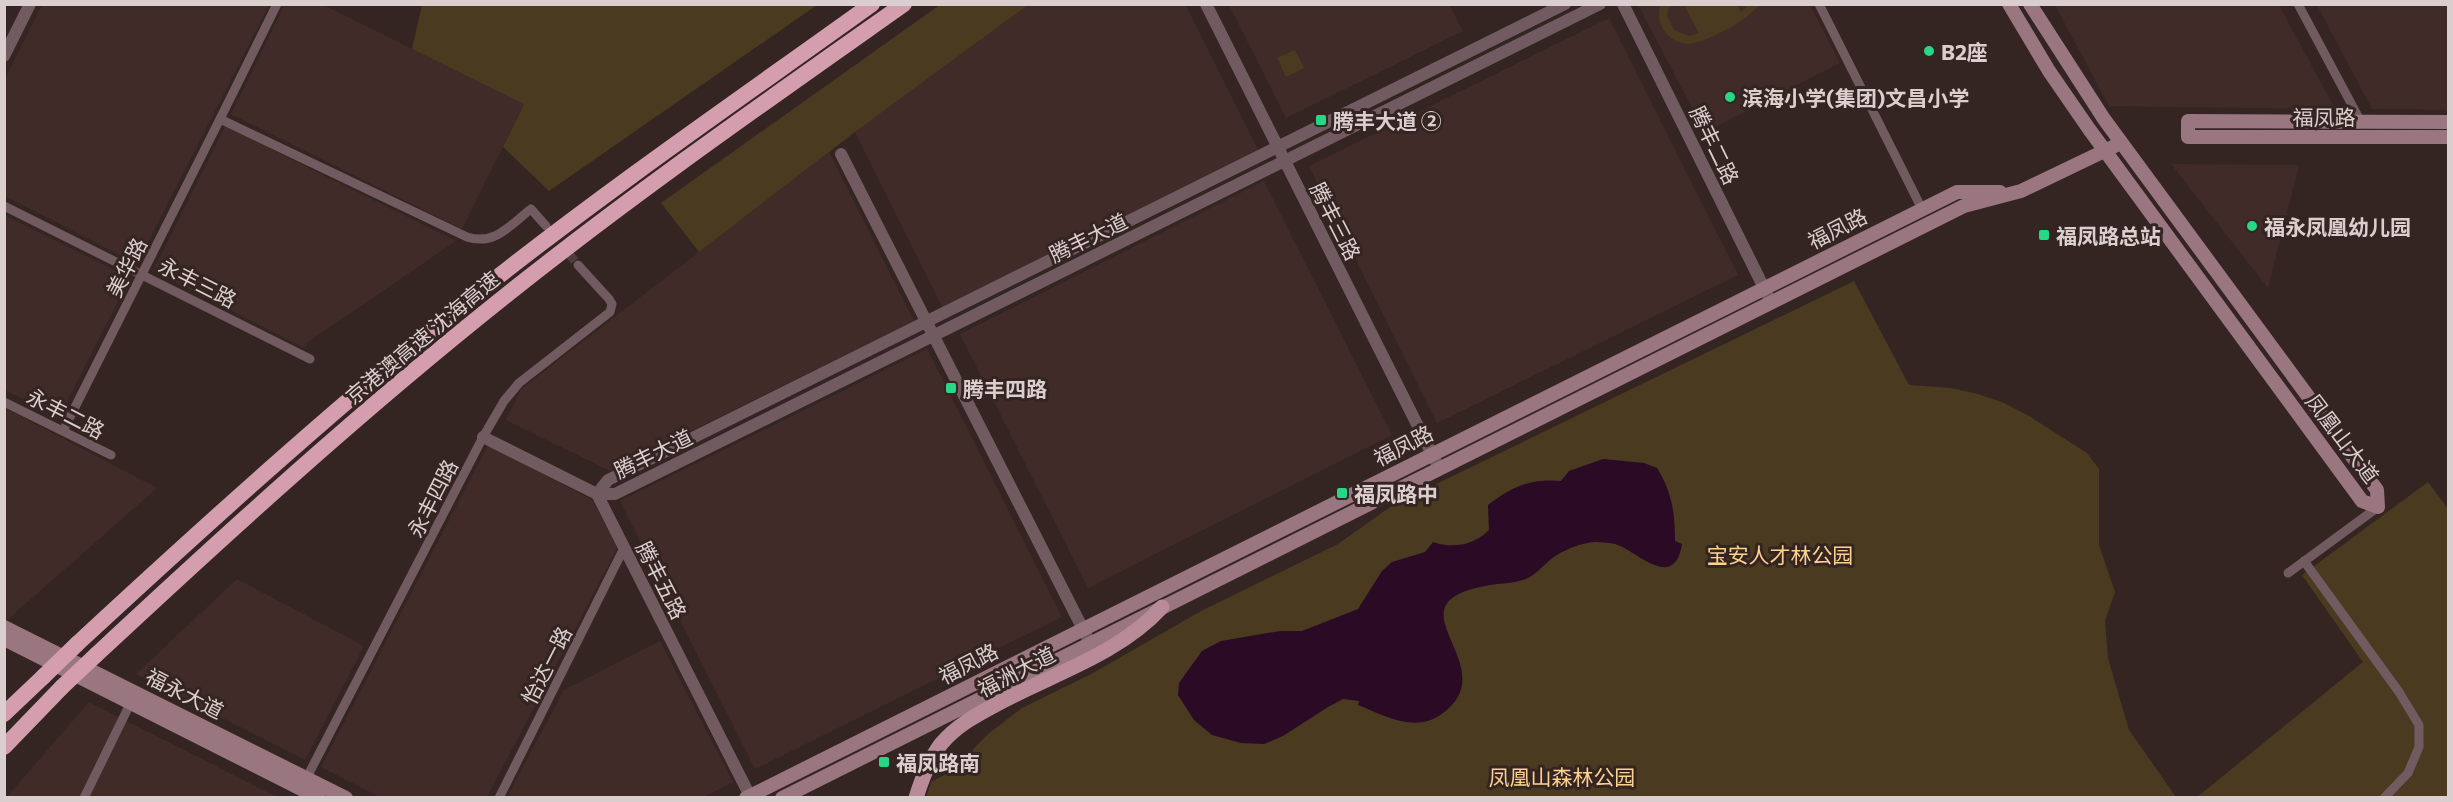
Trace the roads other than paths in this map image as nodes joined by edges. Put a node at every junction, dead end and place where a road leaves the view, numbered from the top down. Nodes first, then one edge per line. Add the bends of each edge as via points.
1 (30, 4) edge
2 (277, 4) edge
3 (872, 4) edge
4 (904, 4) edge
5 (1206, 4) edge
6 (1565, 4) edge
7 (1600, 4) edge
8 (1623, 4) edge
9 (1819, 4) edge
10 (2009, 4) edge
11 (2030, 4) edge
12 (2298, 4) edge
13 (4, 56) edge
14 (220, 119) junction
15 (2361, 122) junction
16 (2448, 122) edge
17 (2448, 137) edge
18 (2121, 143) junction
19 (1278, 147) junction
20 (2104, 151) junction
21 (841, 154) dead end
22 (1285, 161) junction
23 (2021, 192) junction
24 (4, 206) edge
25 (1922, 209) junction
26 (546, 226) tunnel mouth
27 (578, 265) tunnel mouth
28 (142, 275) junction
29 (1764, 288) junction
30 (1771, 302) junction
31 (926, 321) junction
32 (934, 336) junction
33 (310, 359) dead end
34 (4, 402) edge
35 (63, 431) junction
36 (483, 437) junction
37 (1432, 454) junction
38 (111, 455) dead end
39 (1439, 468) junction
40 (597, 495) junction
41 (2378, 507) junction
42 (1295, 523) junction
43 (1302, 537) junction
44 (624, 548) junction
45 (2304, 561) junction
46 (2288, 573) dead end
47 (1162, 607) junction
48 (4, 627) edge
49 (1083, 629) junction
50 (4, 639) edge
51 (1090, 643) junction
52 (130, 704) junction
53 (4, 714) edge
54 (4, 747) edge
55 (304, 783) junction
56 (787, 796) edge
57 (749, 797) edge
58 (84, 798) edge
59 (319, 798) edge
60 (346, 798) edge
61 (500, 798) edge
62 (916, 798) edge
63 (2384, 798) edge

1 - 13 street
2 - 14 street, 美华路
3 - 53 highway, 京港澳高速 沈海高速, bridge via 595,202 490,283 285,455
4 - 54 highway, 京港澳高速 沈海高速, bridge via 698,149 502,298 299,470 96,655
5 - 19 street, 腾丰三路
6 - 19 street, 腾丰大道
7 - 22 street, 腾丰大道
8 - 29 street, 腾丰二路
9 - 25 street
10 - 20 main road, 凤凰山大道
11 - 18 main road, 凤凰山大道
12 - 15 street
14 - 26 street via 467,237 486,241 531,209
14 - 28 street, 美华路
15 - 16 main road, 福凤路
15 - 17 main road, 福凤路 via 2188,121 2188,137
18 - 20 main road, 福凤路
18 - 41 main road, 凤凰山大道 via 2377,490
19 - 22 street, 腾丰三路
19 - 31 street, 腾丰大道
20 - 23 main road, 福凤路
20 - 41 main road, 凤凰山大道 via 2362,501
21 - 31 street
22 - 32 street, 腾丰大道
22 - 37 street, 腾丰三路
23 - 25 main road, 福凤路 via 1957,192
23 - 30 main road, 福凤路 via 1964,206
24 - 28 street, 永丰三路
25 - 29 main road, 福凤路
27 - 36 street, 永丰四路 via 612,303 610,312 519,383 504,400
28 - 33 street, 永丰三路
28 - 35 street, 美华路
29 - 30 street, 腾丰二路
29 - 37 main road, 福凤路
30 - 39 main road, 福凤路
31 - 32 street
31 - 40 street, 腾丰大道 via 608,480
32 - 40 street, 腾丰大道 via 615,494
32 - 49 street
34 - 35 street, 永丰二路
35 - 38 street, 永丰二路
36 - 40 street
36 - 55 street, 永丰四路
37 - 39 street, 腾丰三路
37 - 42 main road, 福凤路
39 - 43 main road, 福凤路
40 - 44 street, 腾丰五路
41 - 45 street
42 - 43 main road
42 - 49 main road, 福凤路
43 - 47 main road, 福凤路
44 - 57 street, 腾丰五路
44 - 61 street, 怡达一路
45 - 46 street
45 - 63 street via 2419,725 2419,747 2408,773
47 - 51 main road, 福凤路
47 - 62 main road, 福洲大道 via 1143,626 1109,649 969,719 951,734 930,762
48 - 55 main road, 福永大道
49 - 51 street
49 - 57 main road, 福凤路
50 - 52 main road, 福永大道
51 - 56 main road, 福凤路
52 - 55 main road, 福永大道
52 - 58 street
55 - 59 main road, 福永大道
55 - 60 main road, 福永大道

